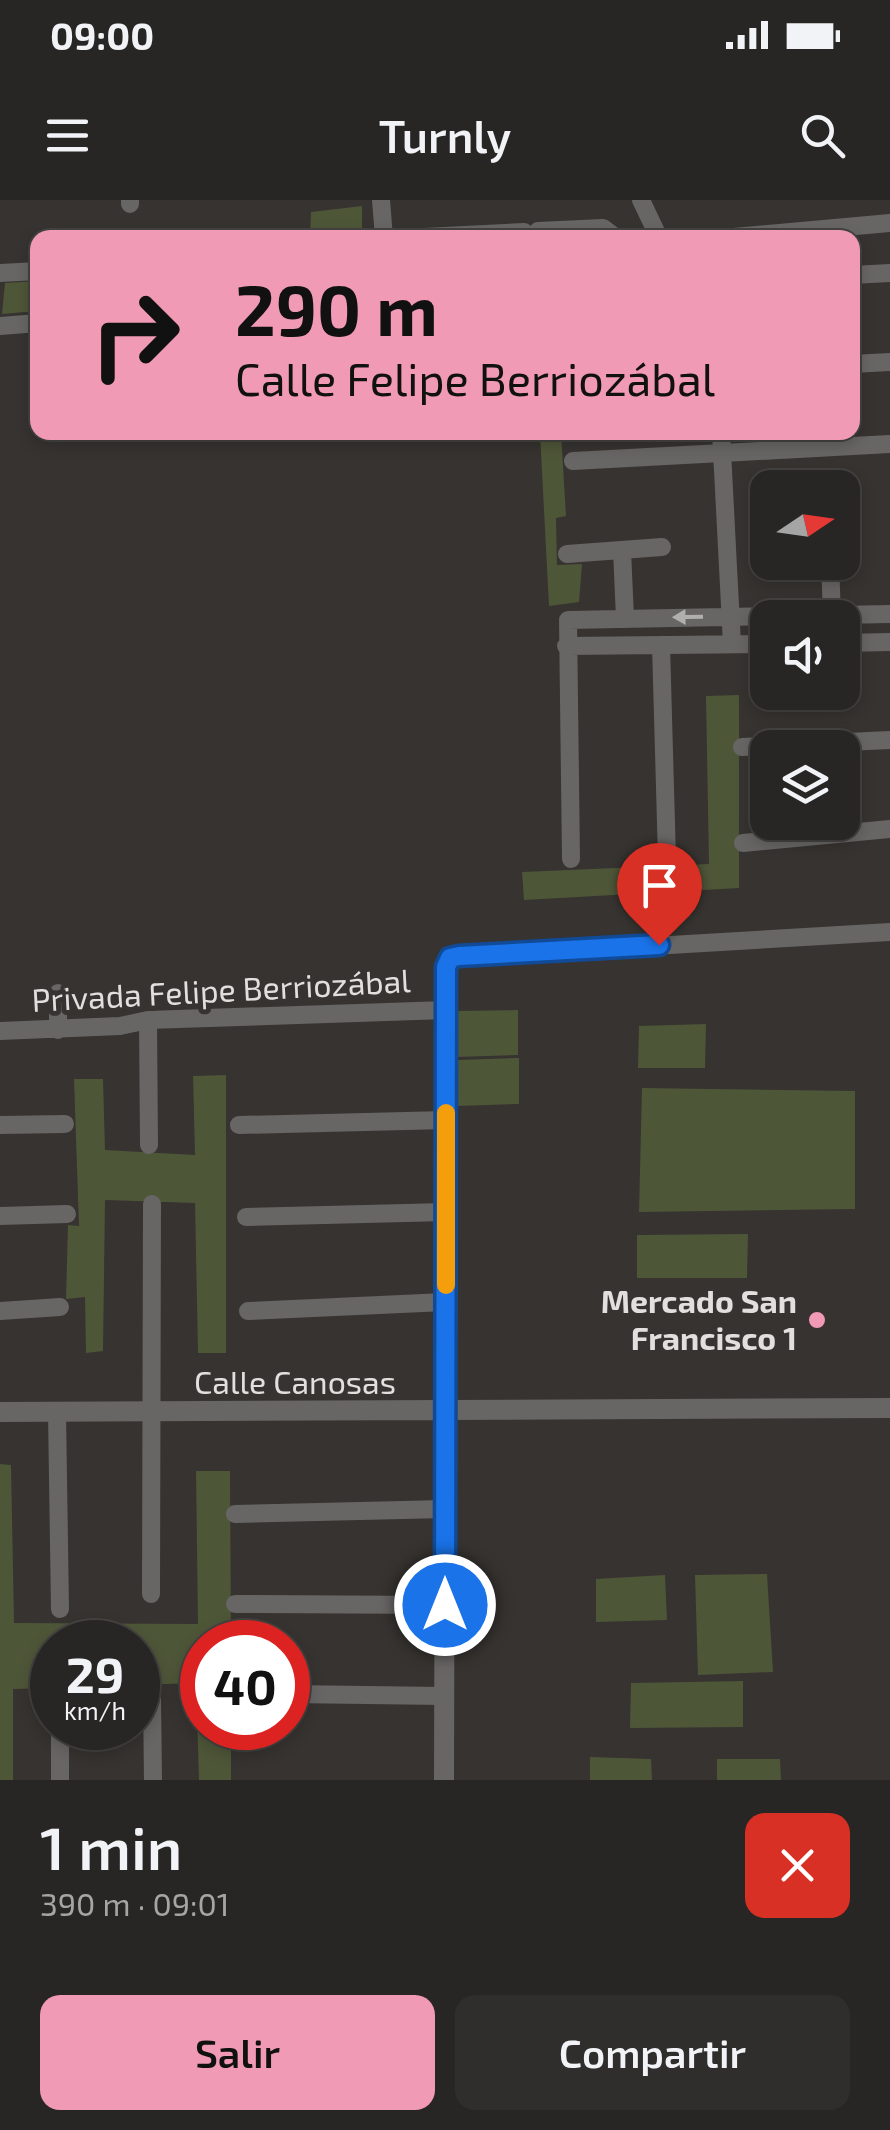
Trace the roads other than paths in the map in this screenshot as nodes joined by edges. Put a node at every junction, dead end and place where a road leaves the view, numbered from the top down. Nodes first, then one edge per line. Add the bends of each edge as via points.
1 (381, 200) edge
2 (641, 200) edge
3 (890, 222) edge
4 (383, 230) edge
5 (555, 230) edge
6 (606, 230) edge
7 (655, 230) edge
8 (830, 230) edge
9 (30, 271) edge
10 (0, 273) edge
11 (890, 273) edge
12 (860, 275) edge
13 (30, 324) edge
14 (0, 326) edge
15 (890, 362) edge
16 (860, 364) edge
17 (721, 440) edge
18 (890, 444) edge
19 (722, 453) junction
20 (573, 461) dead end
21 (662, 547) dead end
22 (622, 550) junction
23 (567, 554) dead end
24 (890, 614) edge
25 (860, 615) edge
26 (731, 616) junction
27 (750, 616) edge
28 (625, 618) junction
29 (890, 642) edge
30 (860, 643) edge
31 (732, 644) junction
32 (750, 644) edge
33 (660, 645) junction
34 (566, 646) junction
35 (890, 740) edge
36 (742, 748) dead end
37 (890, 829) edge
38 (743, 843) dead end
39 (571, 859) dead end
40 (668, 859) dead end
41 (890, 932) edge
42 (58, 993) dead end
43 (446, 1010) junction
44 (148, 1020) junction
45 (58, 1030) junction
46 (0, 1031) edge
47 (446, 1120) junction
48 (66, 1124) dead end
49 (239, 1125) dead end
50 (0, 1126) edge
51 (149, 1145) dead end
52 (152, 1204) dead end
53 (446, 1212) junction
54 (68, 1214) dead end
55 (0, 1216) edge
56 (246, 1218) dead end
57 (446, 1302) junction
58 (60, 1307) dead end
59 (0, 1311) edge
60 (248, 1311) dead end
61 (890, 1408) edge
62 (0, 1412) edge
63 (57, 1412) junction
64 (150, 1412) junction
65 (445, 1413) junction
66 (445, 1510) junction
67 (235, 1514) dead end
68 (152, 1594) dead end
69 (235, 1604) dead end
70 (445, 1605) junction
71 (60, 1609) dead end
72 (310, 1694) edge
73 (444, 1696) junction
74 (60, 1750) edge
75 (153, 1750) edge
76 (60, 1780) edge
77 (153, 1780) edge
78 (444, 1780) edge

1 - 4 street
2 - 7 street
3 - 8 street
5 - 6 street
9 - 10 street
11 - 12 street
13 - 14 street
15 - 16 street
17 - 19 street
18 - 19 street
19 - 20 street
19 - 26 street
21 - 22 street
22 - 23 street
22 - 28 street
24 - 25 street
26 - 27 street
26 -> 28 street
26 - 31 street
28 - 34 street via 568,620
29 - 30 street
31 - 32 street
31 - 33 street
33 - 34 street
33 - 40 street
34 - 39 street
35 - 36 street
37 - 38 street
41 - 43 street via 450,958
42 - 45 street
43 - 44 street, Privada Felipe Berriozábal
43 - 47 street
44 - 45 street, Privada Felipe Berriozábal
44 - 51 street
45 - 46 street, Privada Felipe Berriozábal
47 - 49 street
47 - 53 street
48 - 50 street
52 - 64 street
53 - 56 street
53 - 57 street
54 - 55 street
57 - 60 street
57 - 65 street
58 - 59 street
61 - 65 street, Calle Canosas
62 - 63 street, Calle Canosas
63 - 64 street, Calle Canosas
63 - 71 street
64 - 65 street, Calle Canosas
64 - 68 street
65 - 66 street
66 - 67 street
66 - 70 street
69 - 70 street
70 - 73 street
72 - 73 street
73 - 78 street
74 - 76 street
75 - 77 street

